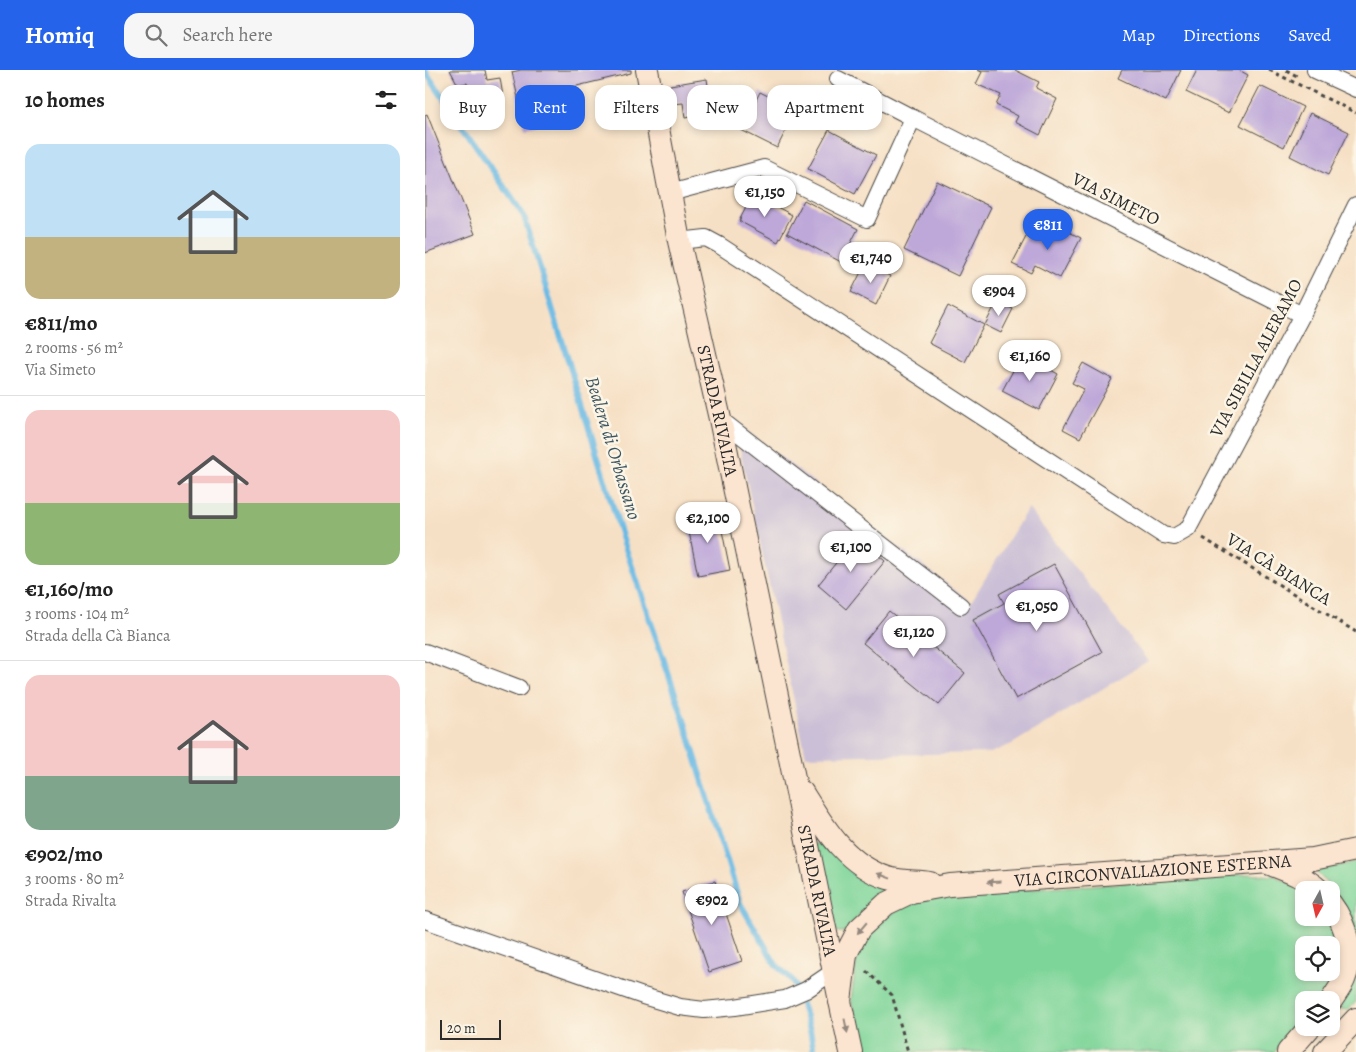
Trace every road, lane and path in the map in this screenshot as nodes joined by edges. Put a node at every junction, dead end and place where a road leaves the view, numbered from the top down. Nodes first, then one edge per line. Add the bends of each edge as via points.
1 (647, 70) edge
2 (1269, 70) edge
3 (1315, 70) edge
4 (838, 79) dead end
5 (1356, 89) edge
6 (1356, 113) edge
7 (913, 118) junction
8 (670, 193) junction
9 (1356, 205) edge
10 (679, 242) junction
11 (1302, 315) junction
12 (720, 419) junction
13 (1189, 529) junction
14 (961, 606) dead end
15 (1356, 632) edge
16 (425, 652) edge
17 (519, 688) dead end
18 (794, 780) junction
19 (1356, 850) edge
20 (1263, 862) junction
21 (1307, 881) edge
22 (949, 885) junction
23 (1340, 917) edge
24 (425, 920) edge
25 (840, 962) junction
26 (1337, 991) edge
27 (1356, 1019) edge
28 (1302, 1036) edge
29 (851, 1052) edge
30 (909, 1052) edge
31 (1288, 1052) edge
32 (1325, 1052) edge

1 - 8 street, STRADA RIVALTA
2 - 6 path
3 - 5 street
4 - 7 street, VIA SIMETO
7 - 8 street via 867,219 764,168
7 - 11 street, VIA SIMETO
8 - 10 street, STRADA RIVALTA
9 - 11 street, VIA SIBILLA ALERAMO
10 - 12 street, STRADA RIVALTA
10 - 13 street via 706,238 719,245 1163,535 1174,537
11 - 13 street, VIA SIBILLA ALERAMO
12 - 14 street
12 - 18 street, STRADA RIVALTA
13 - 15 path, VIA CÀ BIANCA
16 - 17 street
22 -> 18 street, STRADA RIVALTA via 889,878 858,864 831,836
18 - 25 street, STRADA RIVALTA
19 - 20 street, VIA CIRCONVALLAZIONE ESTERNA via 1313,859
20 - 21 street
20 -> 22 street, VIA CIRCONVALLAZIONE ESTERNA
22 -> 25 street via 911,892 886,904 859,929
23 - 26 street via 1349,948 1349,965
24 - 25 street via 681,1007 712,1009 785,999 806,990
25 -> 29 street, STRADA RIVALTA via 841,1000
25 - 30 path via 892,995
27 - 32 street
28 - 31 street

